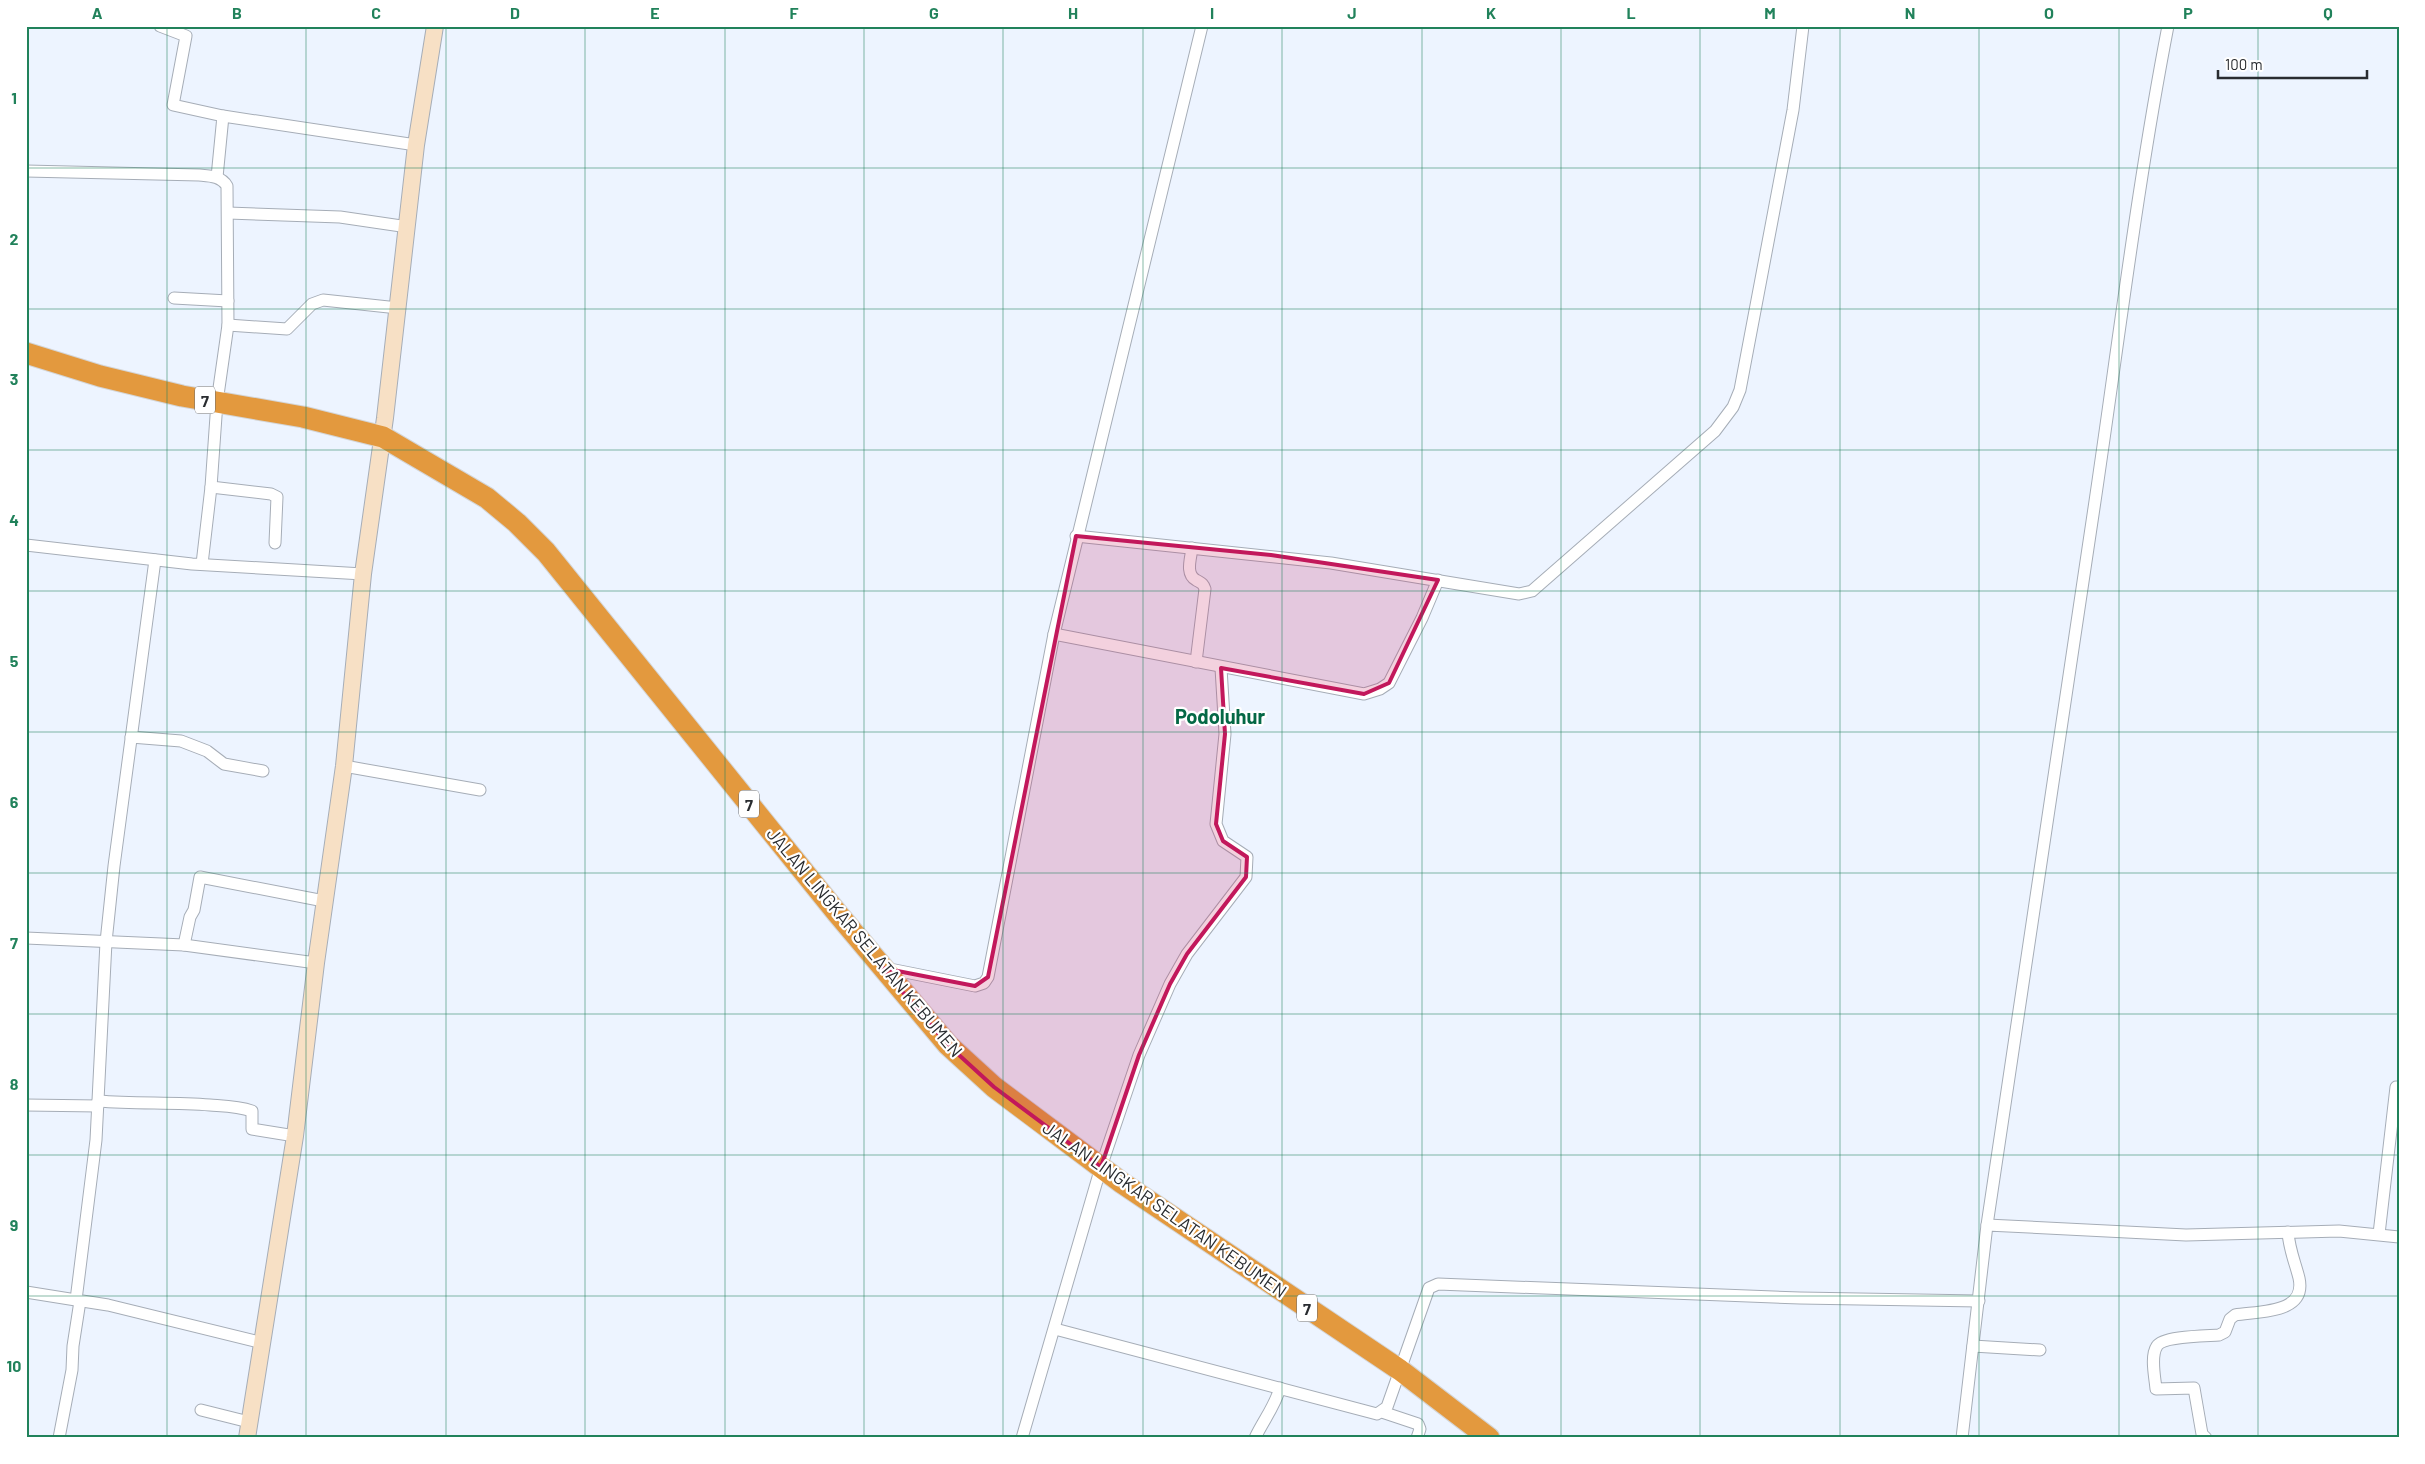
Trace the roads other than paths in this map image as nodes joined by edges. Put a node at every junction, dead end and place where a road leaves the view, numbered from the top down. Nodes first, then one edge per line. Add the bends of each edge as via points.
1 (160, 26) edge
2 (435, 26) edge
3 (1202, 26) edge
4 (1803, 26) edge
5 (2168, 26) edge
6 (223, 116) junction
7 (416, 145) junction
8 (26, 171) edge
9 (217, 177) junction
10 (228, 213) junction
11 (408, 227) junction
12 (174, 298) dead end
13 (228, 301) junction
14 (398, 308) junction
15 (228, 324) junction
16 (26, 353) edge
17 (217, 402) junction
18 (388, 439) junction
19 (211, 487) junction
20 (1076, 536) junction
21 (275, 543) dead end
22 (26, 545) edge
23 (1192, 548) junction
24 (155, 560) junction
25 (202, 564) junction
26 (364, 574) junction
27 (1438, 580) junction
28 (1054, 634) junction
29 (1196, 662) junction
30 (1221, 668) junction
31 (131, 737) junction
32 (344, 766) junction
33 (263, 771) dead end
34 (480, 790) dead end
35 (324, 901) junction
36 (26, 938) edge
37 (106, 942) junction
38 (184, 945) junction
39 (316, 963) junction
40 (882, 968) junction
41 (2396, 1087) dead end
42 (98, 1104) junction
43 (26, 1105) edge
44 (295, 1136) junction
45 (1103, 1168) junction
46 (1987, 1224) junction
47 (2288, 1232) junction
48 (2379, 1234) junction
49 (2399, 1237) edge
50 (26, 1292) edge
51 (78, 1301) junction
52 (1979, 1301) junction
53 (1060, 1331) junction
54 (262, 1343) junction
55 (1973, 1346) junction
56 (2040, 1350) dead end
57 (1400, 1370) junction
58 (1280, 1388) junction
59 (200, 1410) dead end
60 (1382, 1412) junction
61 (248, 1430) edge
62 (59, 1438) edge
63 (1022, 1438) edge
64 (1255, 1438) edge
65 (1416, 1438) edge
66 (1489, 1438) edge
67 (1962, 1438) edge
68 (2206, 1438) edge

1 - 6 street via 186,36 173,105
2 - 7 street
3 - 20 street
4 - 27 street via 1793,110 1740,390 1733,407 1715,431 1532,591 1519,594
5 - 46 street via 2126,271 2097,488
6 - 7 street
6 - 9 street
7 - 11 street
8 - 9 street
9 - 10 street via 228,186
10 - 11 street via 340,217
10 - 13 street
11 - 14 street
12 - 13 street
13 - 15 street
14 - 15 street via 323,300 312,304 286,329
14 - 18 street
15 - 17 street
16 - 17 highway, JALAN LINGKAR SELATAN KEBUMEN / 7 via 100,376
17 - 18 highway, JALAN LINGKAR SELATAN KEBUMEN / 7 via 303,417
17 - 19 street
18 - 26 street
18 - 40 highway, JALAN LINGKAR SELATAN KEBUMEN / 7 via 487,498 546,552
19 - 21 street via 277,496
19 - 25 street
20 - 23 street
20 - 28 street
22 - 24 street
23 - 27 street via 1323,562
23 - 29 street via 1189,572 1205,589
24 - 25 street
24 - 31 street
25 - 26 street
26 - 32 street
27 - 30 street via 1389,683 1373,692 1364,694
28 - 29 street
28 - 40 street via 988,977 984,983 975,986
29 - 30 street
30 - 45 street via 1225,734 1216,824 1223,841 1247,857 1246,877 1187,954 1170,984 1139,1055
31 - 33 street via 181,741 207,751 224,764
31 - 37 street
32 - 34 street
32 - 35 street
35 - 38 street via 200,877
35 - 39 street
36 - 37 street
37 - 38 street
37 - 42 street
38 - 39 street
39 - 44 street
40 - 45 highway, JALAN LINGKAR SELATAN KEBUMEN / 7 via 948,1045 994,1088
41 - 48 street
42 - 43 street
42 - 44 street via 178,1102 237,1107 252,1111 252,1129
42 - 51 street
44 - 54 street
45 - 53 street
45 - 57 highway, JALAN LINGKAR SELATAN KEBUMEN / 7
46 - 47 street via 2186,1235
46 - 52 street
47 - 48 street
47 - 68 street via 2299,1280 2299,1296 2293,1303 2235,1315 2225,1332 2219,1335 2166,1340 2157,1345 2154,1352 2156,1389 2194,1388 2202,1434
48 - 49 street
50 - 51 street
51 - 54 street via 108,1305
51 - 62 street via 72,1370
52 - 55 street
52 - 57 street via 1800,1298 1438,1284 1429,1288
53 - 58 street
53 - 63 street
54 - 61 street
55 - 56 street
55 - 67 street
57 - 60 street via 1387,1407
57 - 66 highway, JALAN LINGKAR SELATAN KEBUMEN / 7
58 - 60 street via 1374,1414
58 - 64 street
59 - 61 street
60 - 65 street via 1418,1424 1420,1429

